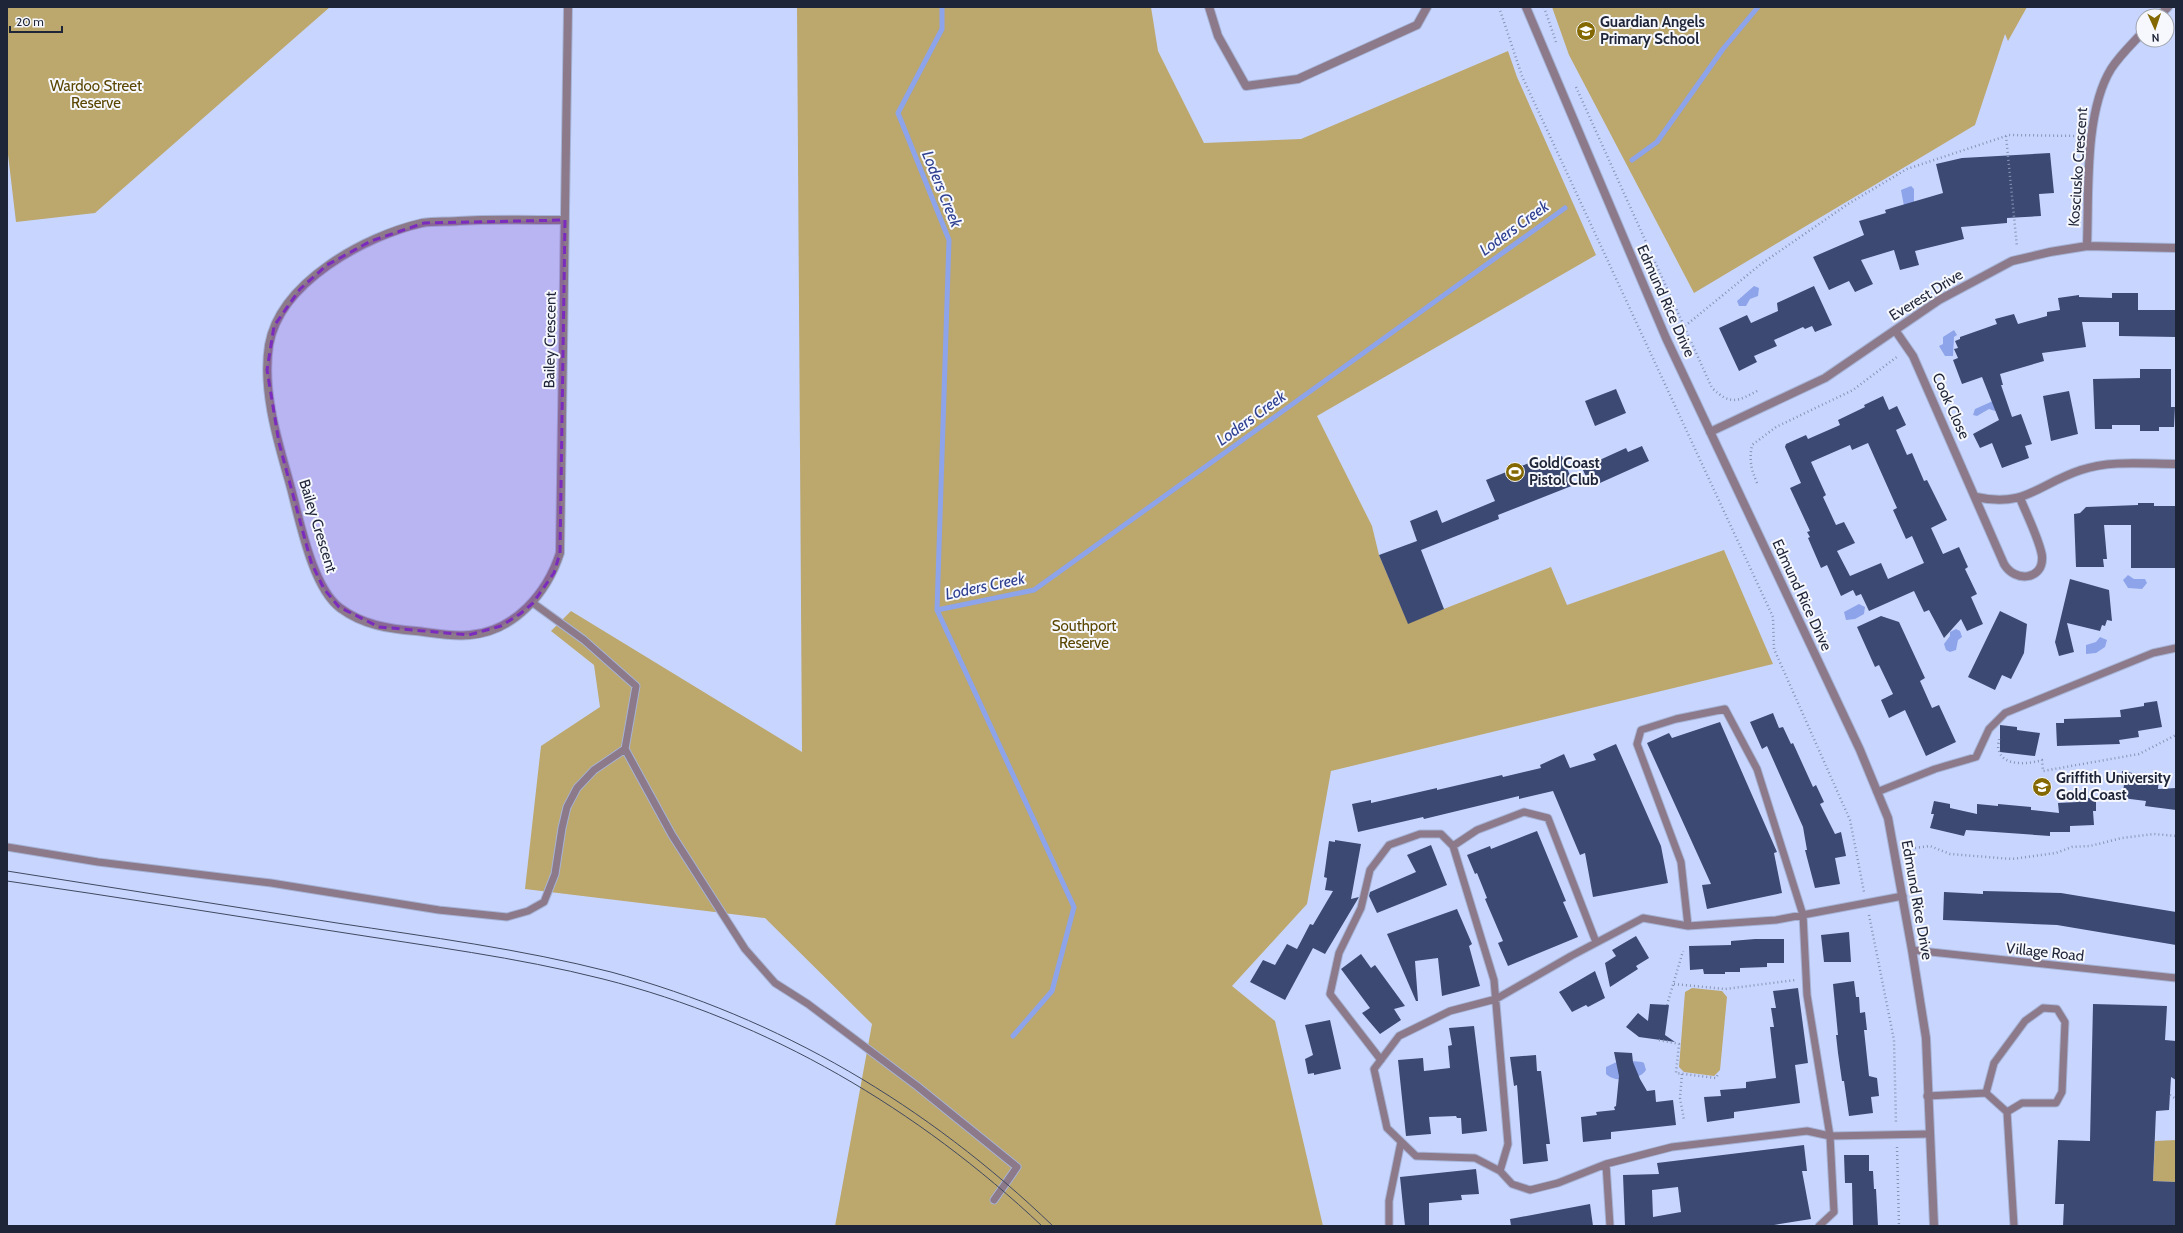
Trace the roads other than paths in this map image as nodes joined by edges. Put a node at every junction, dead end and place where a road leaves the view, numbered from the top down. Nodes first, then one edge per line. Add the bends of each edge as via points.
1 (568, 7) edge
2 (1209, 7) edge
3 (1427, 7) edge
4 (1526, 7) edge
5 (2135, 40) edge
6 (565, 220) junction
7 (2087, 246) junction
8 (2176, 248) edge
9 (1895, 330) junction
10 (1710, 432) junction
11 (2176, 464) edge
12 (1976, 496) junction
13 (2020, 498) junction
14 (533, 603) junction
15 (2176, 648) edge
16 (626, 749) junction
17 (1877, 792) junction
18 (1453, 846) junction
19 (7, 847) edge
20 (1903, 896) junction
21 (1803, 915) junction
22 (1688, 926) junction
23 (1596, 942) junction
24 (1912, 950) junction
25 (2176, 978) edge
26 (1496, 999) junction
27 (1381, 1060) junction
28 (1986, 1093) junction
29 (1927, 1096) junction
30 (2007, 1112) junction
31 (1929, 1134) junction
32 (1830, 1136) junction
33 (1401, 1142) junction
34 (1606, 1164) junction
35 (1500, 1170) junction
36 (994, 1200) dead end
37 (1389, 1226) edge
38 (1610, 1226) edge
39 (1819, 1226) edge
40 (1934, 1226) edge
41 (2014, 1226) edge

1 - 6 street, Bailey Crescent
2 - 3 street via 1218,36 1246,86 1298,80 1417,25
4 - 10 street, Edmund Rice Drive via 1666,338
5 - 7 street, Kosciusko Crescent via 2122,54 2106,79 2095,108
6 - 14 street, Bailey Crescent via 560,553 554,572
6 - 14 street, Bailey Crescent via 424,223 371,241 327,265 300,289 274,326 267,370 279,443 311,562 324,589 339,607 379,627 469,636 501,626
7 - 8 street, Everest Drive
7 - 9 street, Everest Drive via 2018,260 1939,300
9 - 10 street, Everest Drive via 1825,378
9 - 12 street, Cook Close via 1908,349
10 - 17 street, Edmund Rice Drive via 1860,750
11 - 13 street via 2111,465 2081,470
12 - 13 street via 2007,501
12 - 13 street, Cook Close via 2007,570 2024,577 2038,570 2042,557
14 - 16 lane via 584,640 636,686
15 - 17 lane via 2153,653 2005,713 1989,729 1976,757 1935,769
16 - 19 lane via 594,770 574,794 567,807 555,874 544,902 528,911 507,917 439,910 271,883 98,862
16 - 36 lane via 672,835 746,949 775,982 911,1082 1017,1167
17 - 20 street, Edmund Rice Drive via 1888,818
18 - 23 lane via 1477,830 1524,812 1548,818
18 - 26 lane via 1494,980
18 - 27 lane via 1441,834 1420,834 1389,845 1370,870 1361,908 1339,953 1330,994
20 - 21 lane
20 - 24 street, Edmund Rice Drive
21 - 22 lane via 1776,920
21 - 22 lane via 1757,769 1725,709 1676,719 1640,730 1637,744 1681,862
21 - 32 lane via 1807,995
22 - 23 lane via 1643,918
23 - 26 lane
24 - 25 lane, Village Road
24 - 29 street, Edmund Rice Drive via 1926,1038
26 - 27 lane via 1450,1011 1399,1036
26 - 35 lane via 1508,1144
27 - 33 lane via 1374,1069 1387,1128
28 - 29 lane
28 - 30 lane
28 - 30 lane via 1994,1063 2025,1021 2043,1008 2057,1009 2065,1022 2062,1092 2056,1103 2022,1103
29 - 31 street, Edmund Rice Drive
30 - 41 lane
31 - 32 lane
31 - 40 street, Edmund Rice Drive
32 - 34 lane via 1807,1131 1672,1147
32 - 39 lane via 1834,1212
33 - 35 lane via 1416,1156 1475,1158
33 - 37 lane via 1389,1201
34 - 35 lane via 1558,1183 1530,1190 1512,1184
34 - 38 lane

